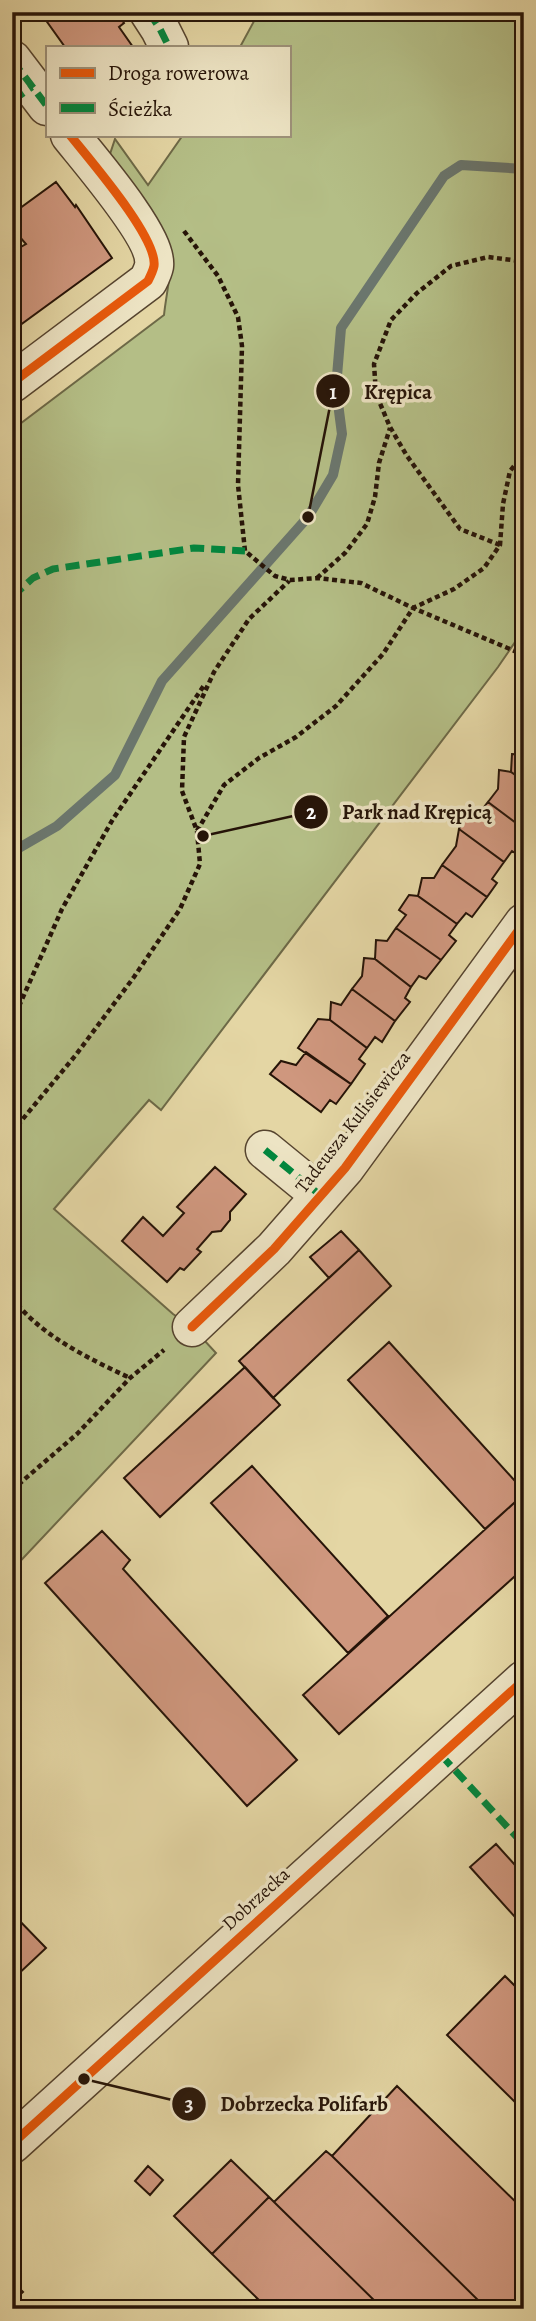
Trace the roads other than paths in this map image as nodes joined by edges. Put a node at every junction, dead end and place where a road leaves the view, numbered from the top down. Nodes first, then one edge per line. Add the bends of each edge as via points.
1 (149, 12) edge
2 (168, 46) edge
3 (77, 137) edge
4 (12, 383) edge
5 (524, 923) edge
6 (265, 1150) dead end
7 (320, 1195) junction
8 (192, 1327) road end
9 (524, 1680) edge
10 (12, 2144) edge

1 - 2 street
3 - 4 street via 146,238 154,266 148,281
5 - 7 street, Tadeusza Kulisiewicza via 345,1168
6 - 7 street
7 - 8 street, Tadeusza Kulisiewicza via 274,1249
9 - 10 street, Dobrzecka

